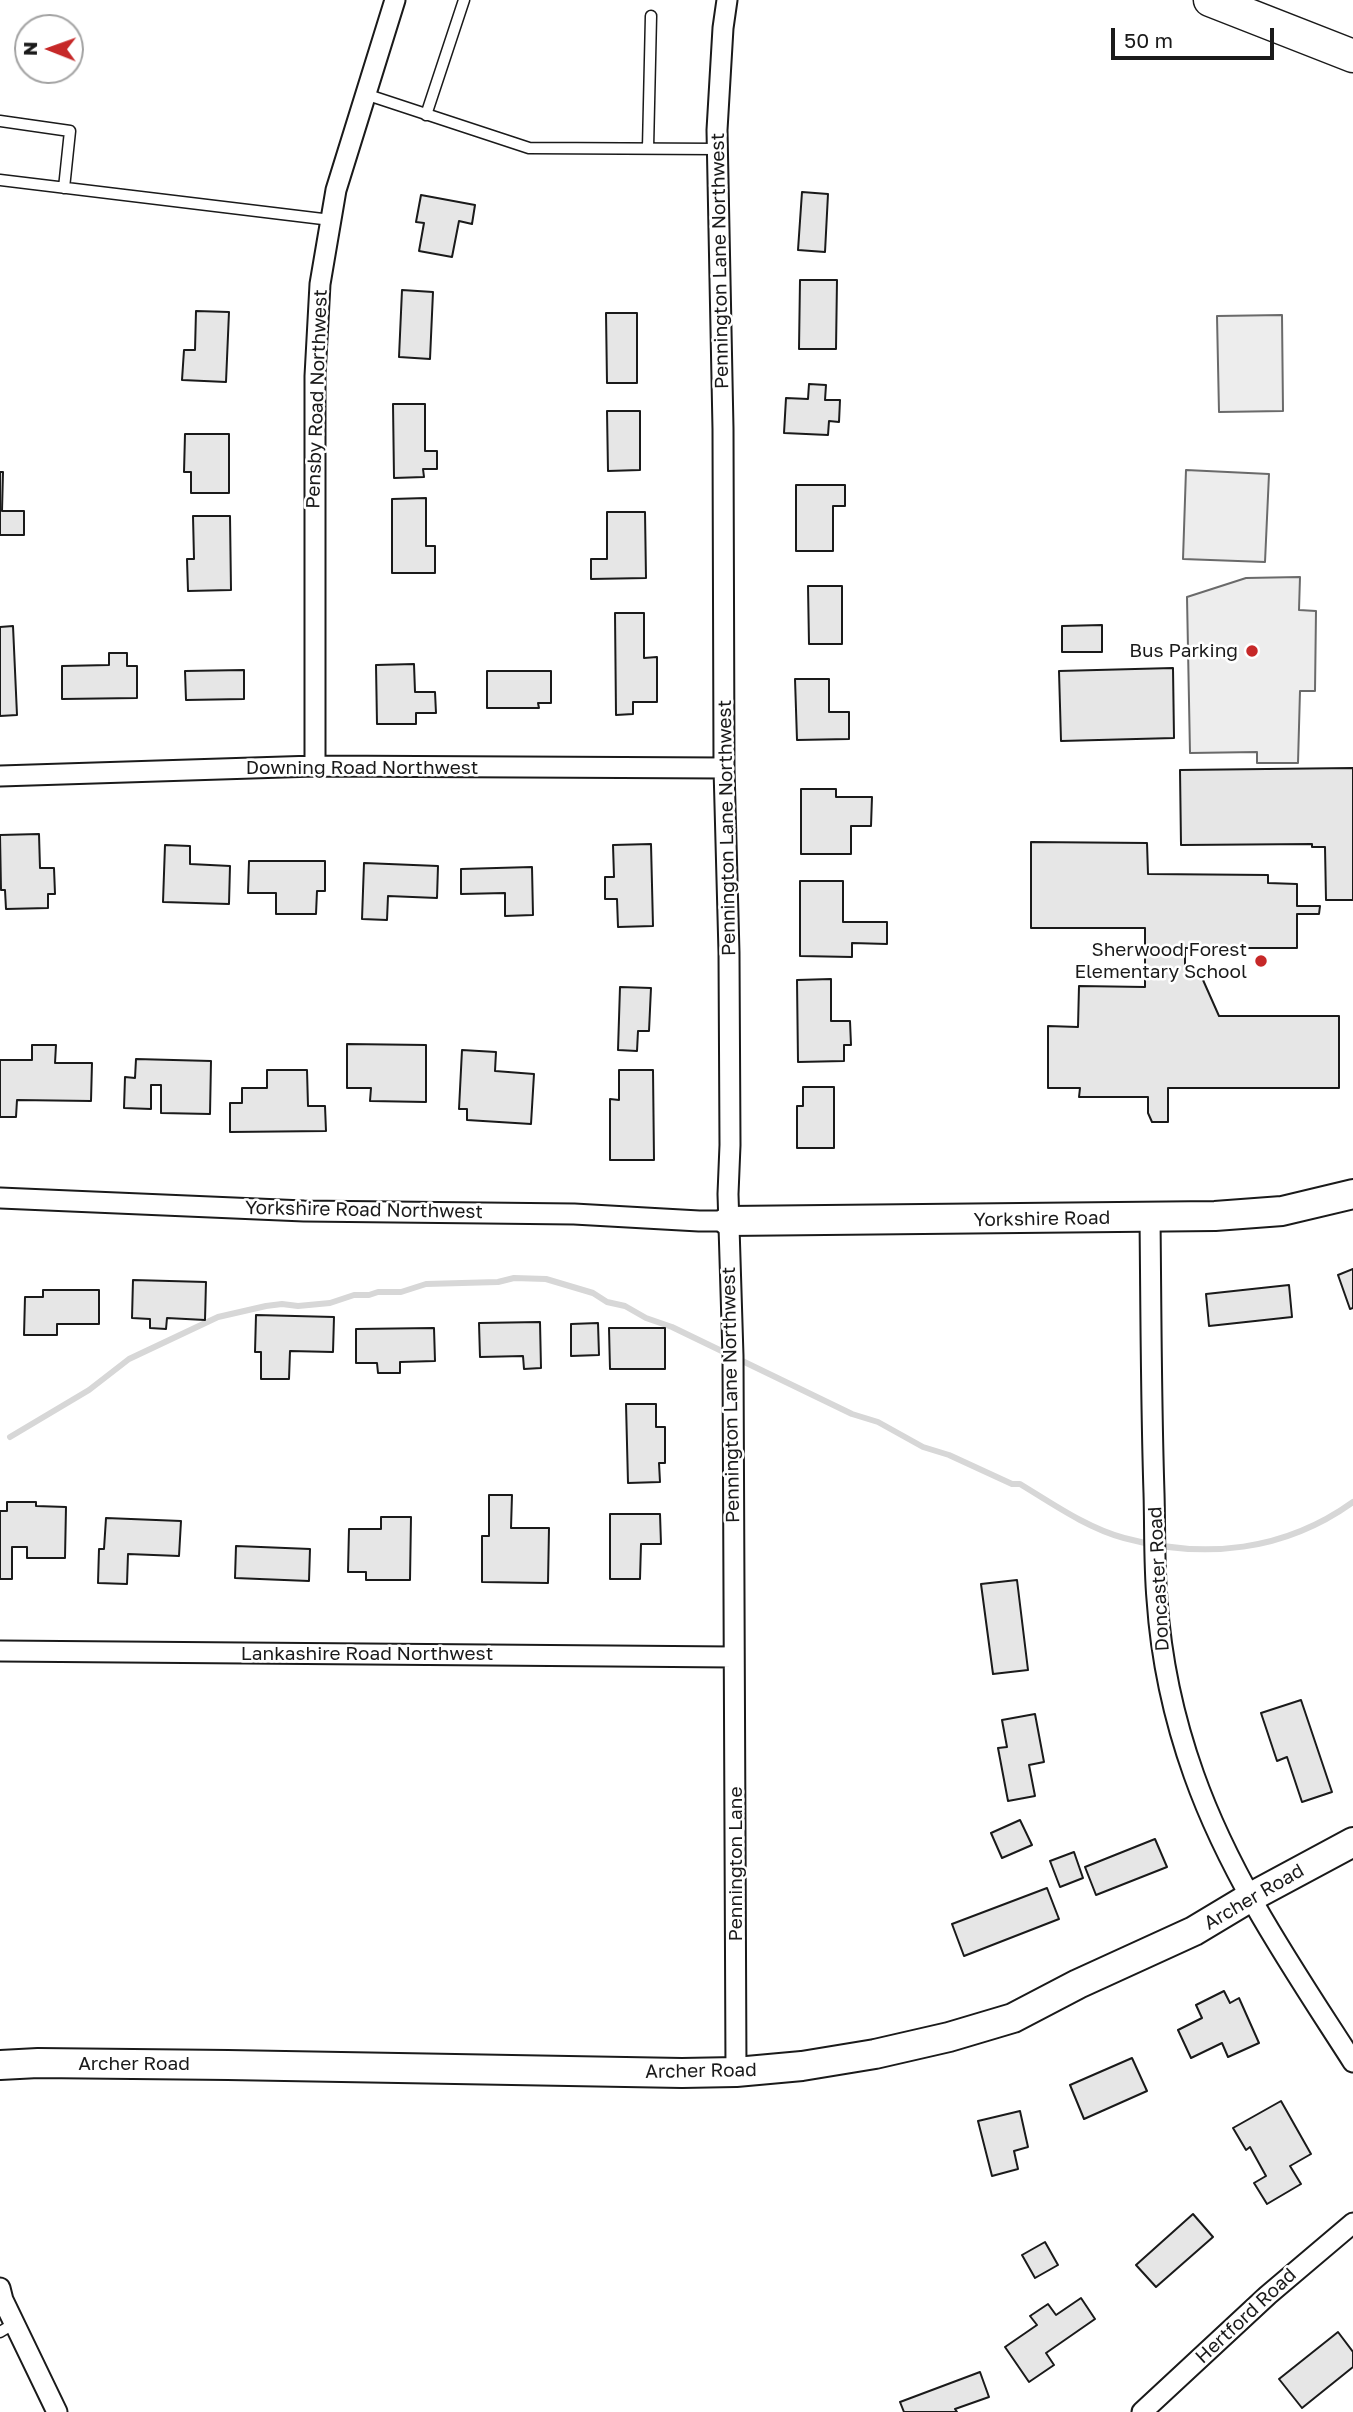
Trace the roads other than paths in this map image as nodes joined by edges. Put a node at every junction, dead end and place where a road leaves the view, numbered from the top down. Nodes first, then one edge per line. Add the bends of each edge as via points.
1 (395, 0) edge
2 (464, 0) edge
3 (727, 0) edge
4 (1210, 0) edge
5 (651, 16) dead end
6 (1353, 56) edge
7 (364, 94) junction
8 (426, 115) junction
9 (0, 121) edge
10 (648, 148) junction
11 (718, 149) junction
12 (0, 180) edge
13 (64, 188) junction
14 (331, 220) junction
15 (315, 766) junction
16 (724, 768) junction
17 (0, 776) edge
18 (1353, 1194) edge
19 (0, 1198) edge
20 (1150, 1217) junction
21 (728, 1221) junction
22 (0, 1651) edge
23 (733, 1657) junction
24 (1353, 1842) edge
25 (1249, 1898) junction
26 (1353, 2062) edge
27 (0, 2066) edge
28 (736, 2072) junction
29 (1353, 2224) edge
30 (0, 2288) edge
31 (7, 2328) edge
32 (57, 2412) edge
33 (1142, 2412) edge

1 - 7 street, Pensby Road Northwest
2 - 8 lane
3 - 11 street, Pennington Lane Northwest
4 - 6 main road
5 - 10 lane
7 - 8 lane
7 - 14 street, Pensby Road Northwest
8 - 10 lane via 528,148
9 - 13 lane via 70,131
10 - 11 lane
11 - 16 street, Pennington Lane Northwest
12 - 13 lane
13 - 14 lane
14 - 15 street, Pensby Road Northwest via 320,284 315,376
15 - 16 street, Downing Road Northwest
15 - 17 street, Downing Road Northwest
16 - 21 street, Pennington Lane Northwest
18 - 20 street, Yorkshire Road via 1282,1211
19 - 21 street, Yorkshire Road Northwest
20 - 21 street, Yorkshire Road
20 - 25 street, Doncaster Road via 1155,1556 1163,1655 1194,1775
21 - 23 street, Pennington Lane Northwest
22 - 23 street, Lankashire Road Northwest
23 - 28 street, Pennington Lane
24 - 25 street, Archer Road
25 - 26 street, Doncaster Road
25 - 28 street, Archer Road via 1194,1931 1013,2018 875,2054
27 - 28 street, Archer Road via 201,2064
29 - 33 street, Hertford Road via 1268,2295
30 - 31 street
31 - 32 street

